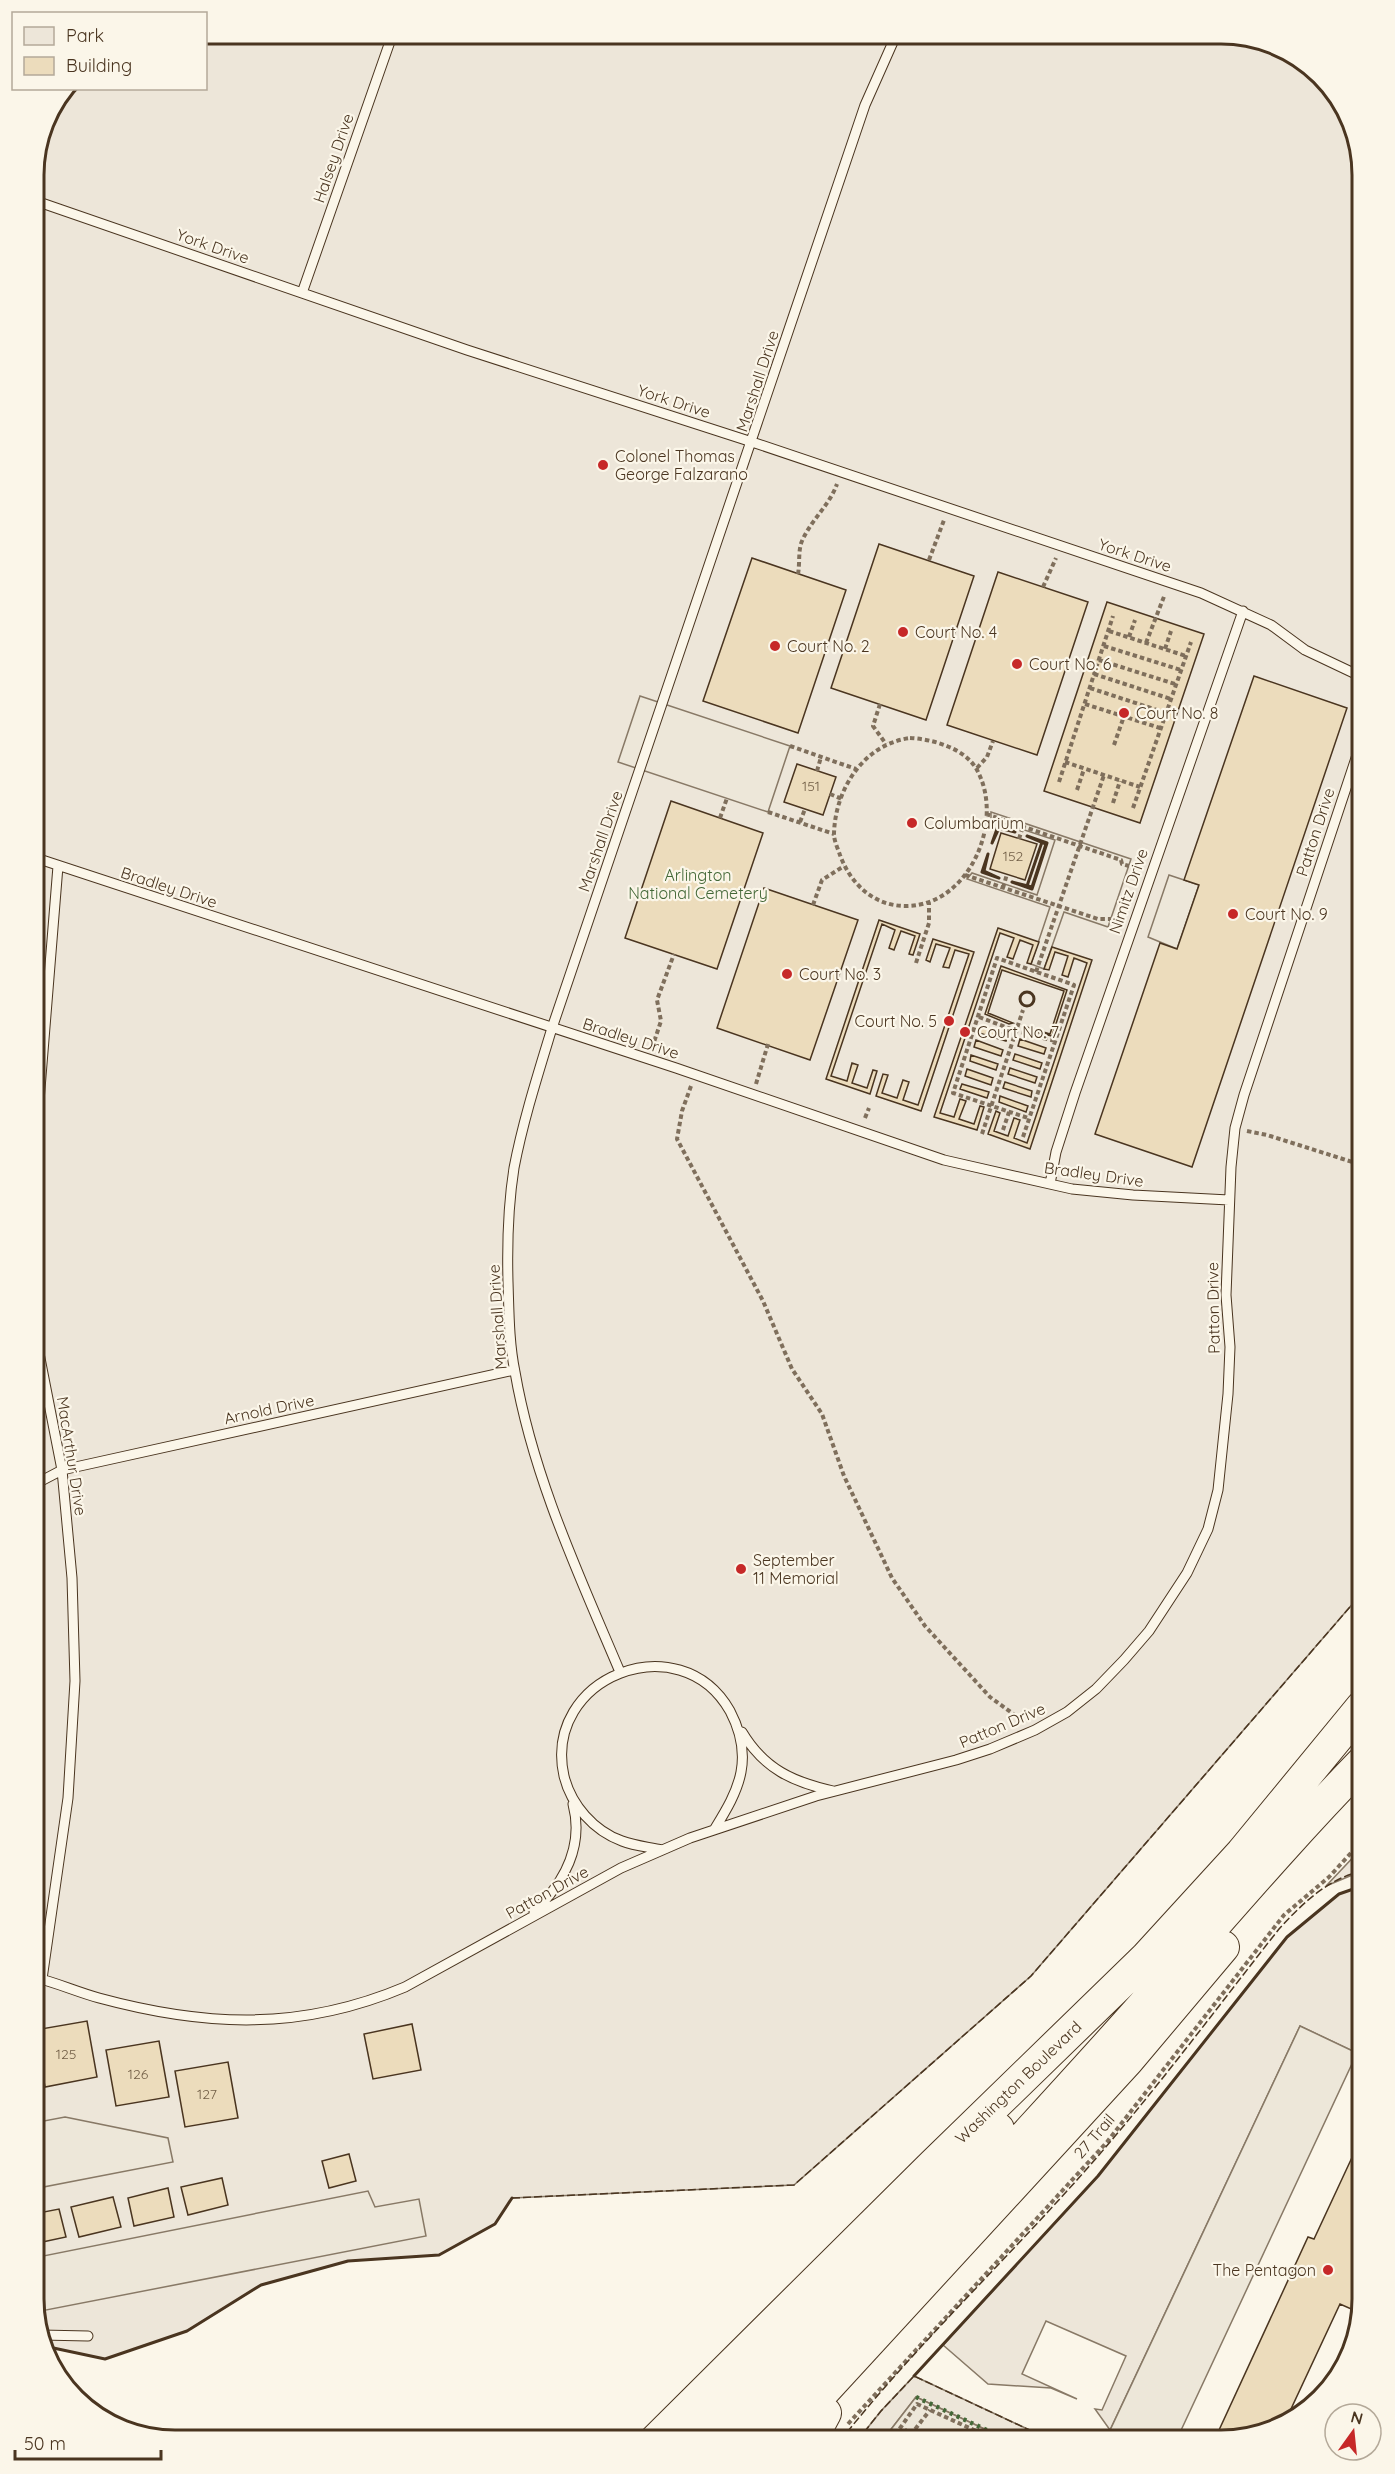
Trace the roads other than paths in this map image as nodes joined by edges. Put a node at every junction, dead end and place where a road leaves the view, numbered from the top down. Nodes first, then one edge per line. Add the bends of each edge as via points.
1 (389, 44) edge
2 (892, 44) edge
3 (44, 204) edge
4 (302, 293) junction
5 (752, 442) junction
6 (1243, 611) junction
7 (1352, 672) edge
8 (1352, 770) edge
9 (44, 861) edge
10 (58, 866) junction
11 (552, 1028) junction
12 (44, 1039) edge
13 (1050, 1184) junction
14 (1229, 1200) junction
15 (514, 1370) junction
16 (44, 1378) edge
17 (62, 1470) junction
18 (44, 1479) edge
19 (620, 1672) junction
20 (1352, 1719) edge
21 (735, 1720) junction
22 (1352, 1774) edge
23 (1352, 1778) edge
24 (835, 1791) junction
25 (571, 1796) junction
26 (714, 1830) junction
27 (662, 1850) junction
28 (524, 1922) junction
29 (44, 1937) edge
30 (1146, 1958) junction
31 (44, 1980) edge
32 (935, 2270) junction
33 (48, 2335) edge
34 (88, 2336) dead end
35 (833, 2423) junction
36 (666, 2430) edge
37 (708, 2430) edge
38 (747, 2430) edge
39 (784, 2430) edge
40 (821, 2430) edge
41 (824, 2430) edge

1 - 4 lane, Halsey Drive
2 - 5 lane, Marshall Drive via 866,105
3 - 4 lane, York Drive
4 - 5 lane, York Drive
5 - 6 lane, York Drive via 1170,582
5 - 11 lane, Marshall Drive
6 - 7 lane, York Drive via 1271,625 1305,650
6 - 13 lane, Nimitz Drive via 1078,1083
8 - 14 lane, Patton Drive via 1235,1128
9 - 10 lane, Bradley Drive
10 - 11 lane, Bradley Drive
10 - 12 lane, MacArthur Drive
11 - 13 lane, Bradley Drive via 944,1160
11 - 15 lane, Marshall Drive via 514,1169 509,1215 509,1313
13 - 14 lane, Bradley Drive via 1133,1196
14 - 24 lane, Patton Drive via 1228,1405 1218,1490 1208,1529 1187,1573 1149,1631 1096,1689 1035,1730 956,1760
15 - 17 lane, Arnold Drive
15 - 19 lane, Marshall Drive via 538,1465
16 - 17 lane, MacArthur Drive
17 - 18 lane, Arnold Drive
17 - 29 lane, MacArthur Drive via 72,1578 75,1681 68,1798
19 - 21 lane via 643,1667 680,1671 715,1691
19 - 25 lane via 584,1698 568,1723 562,1760
20 - 30 highway, Washington Boulevard via 1250,1844
21 - 24 lane via 755,1751 782,1774 802,1784
21 - 26 lane via 742,1746 741,1772 737,1789
22 - 38 highway via 1294,1833 1228,1912 1025,2136
23 - 32 highway via 1307,1842 1173,2008
24 - 26 lane, Patton Drive
25 - 27 lane via 601,1831 622,1841
25 - 28 lane via 578,1835 565,1874 550,1897
26 - 27 lane, Patton Drive
27 - 28 lane, Patton Drive via 621,1868
28 - 31 lane, Patton Drive via 369,2002 261,2022 167,2014
30 - 36 highway, Washington Boulevard
30 - 37 highway via 1076,2047 910,2225
32 - 35 highway
32 - 39 highway
33 - 34 lane
35 - 40 highway
35 - 41 highway

